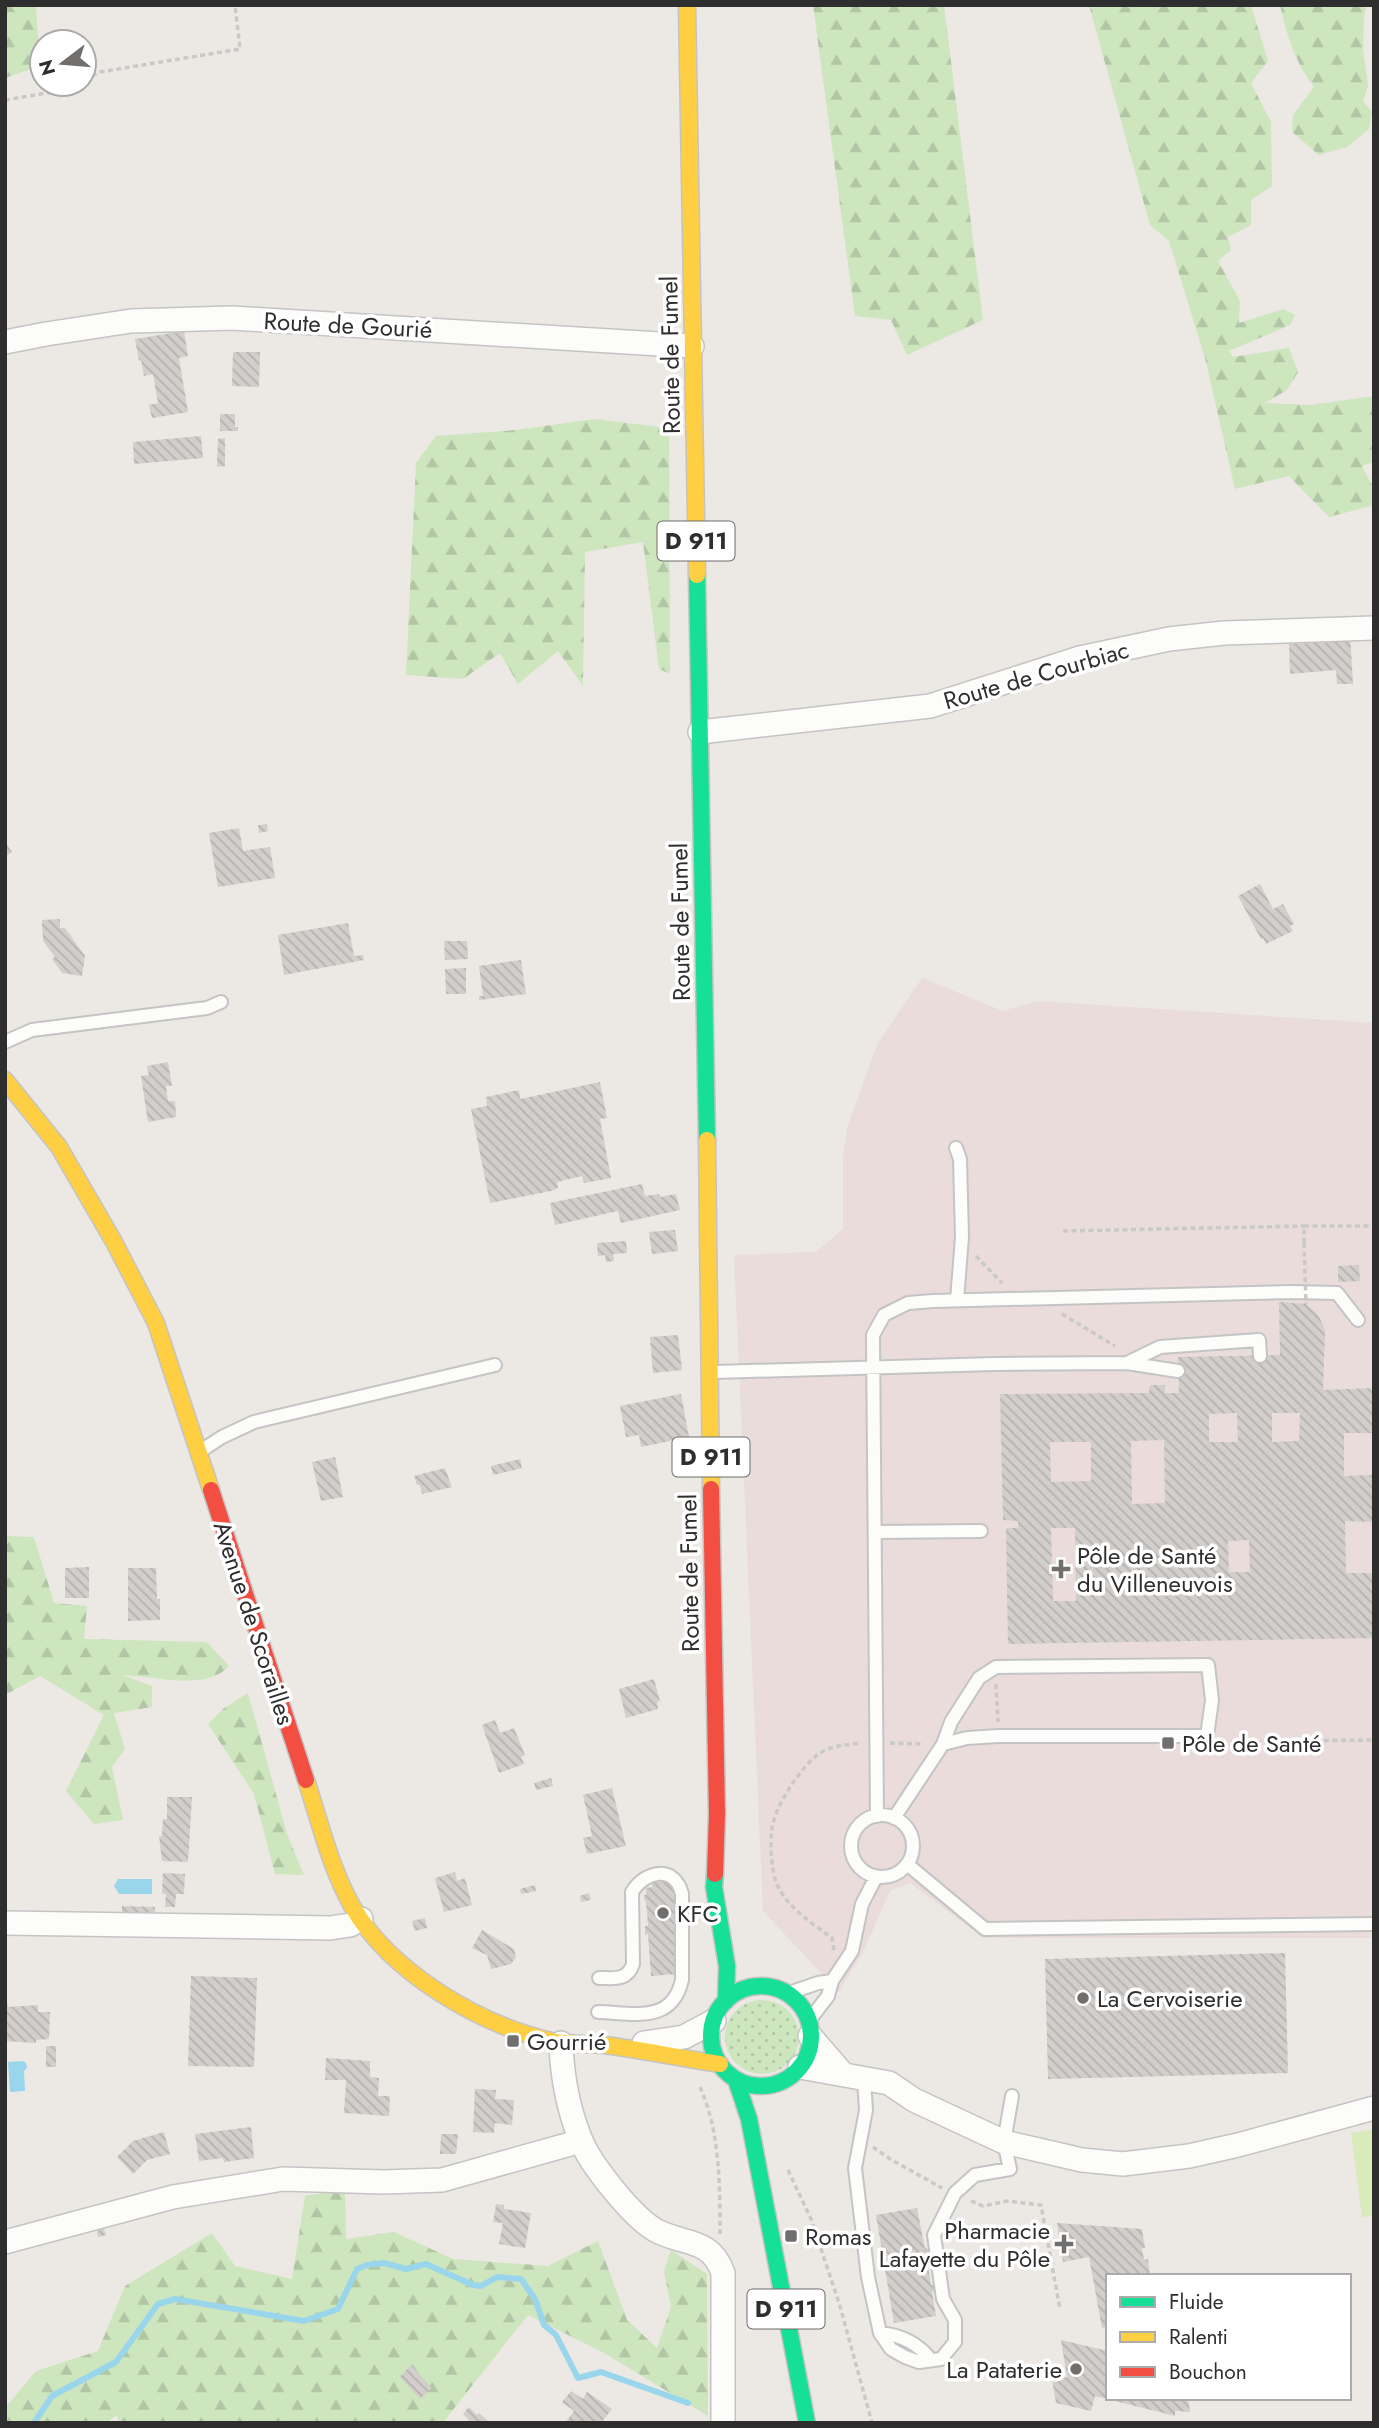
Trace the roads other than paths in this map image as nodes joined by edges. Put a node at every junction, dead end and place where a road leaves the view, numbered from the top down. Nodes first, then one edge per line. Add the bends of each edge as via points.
1 (687, 5) edge
2 (5, 342) edge
3 (692, 346) junction
4 (1374, 628) edge
5 (700, 732) junction
6 (221, 1002) dead end
7 (5, 1042) edge
8 (5, 1080) edge
9 (956, 1148) dead end
10 (957, 1300) junction
11 (1358, 1320) dead end
12 (1259, 1356) dead end
13 (1127, 1363) junction
14 (495, 1365) dead end
15 (873, 1369) junction
16 (1178, 1371) dead end
17 (711, 1373) junction
18 (198, 1452) junction
19 (981, 1531) dead end
20 (875, 1532) junction
21 (943, 1744) junction
22 (877, 1816) junction
23 (894, 1818) junction
24 (716, 1838) junction
25 (907, 1864) junction
26 (877, 1877) junction
27 (731, 1891) dead end
28 (361, 1920) junction
29 (5, 1923) edge
30 (1374, 1924) edge
31 (758, 1968) dead end
32 (599, 1978) dead end
33 (832, 1981) junction
34 (779, 1991) junction
35 (726, 2001) junction
36 (598, 2012) dead end
37 (713, 2021) junction
38 (809, 2029) junction
39 (561, 2043) junction
40 (607, 2045) junction
41 (719, 2064) junction
42 (800, 2067) junction
43 (853, 2076) junction
44 (736, 2080) junction
45 (1012, 2096) dead end
46 (1374, 2108) edge
47 (580, 2141) junction
48 (768, 2141) dead end
49 (1004, 2142) junction
50 (765, 2196) junction
51 (5, 2242) edge
52 (723, 2423) edge
53 (807, 2423) edge

1 - 3 main road, Route de Fumel / D 911
2 - 3 street, Route de Gourié via 131,321 232,318
3 - 5 main road, Route de Fumel / D 911
4 - 5 street, Route de Courbiac via 1169,639 1080,658 930,706
5 - 17 main road, Route de Fumel / D 911
6 - 7 lane via 32,1030
8 - 18 main road, Avenue de Scorailles via 59,1147 120,1253 156,1323
9 - 10 lane via 962,1237
10 - 11 lane via 1337,1293
10 - 15 lane via 908,1303 884,1315 873,1335
12 - 13 lane via 1259,1340 1160,1347
13 - 15 lane
13 - 16 lane
14 - 18 lane via 254,1422
15 - 17 lane
15 - 20 lane
17 - 24 main road, Route de Fumel / D 911
18 - 28 main road, Avenue de Scorailles via 330,1854
19 - 20 lane
20 - 22 lane
21 - 21 lane via 998,1736 1208,1736 1212,1700 1208,1665 996,1667 979,1678 951,1722
21 - 23 lane
22 - 23 lane
22 - 26 lane via 860,1824 851,1841 859,1868
23 - 25 lane via 911,1838
24 - 27 main road, Route de Fumel / D 911
24 - 35 main road, Route de Fumel / D 911 via 714,1888 727,1966
25 - 26 lane via 894,1875
25 - 30 lane via 985,1929
26 - 33 lane via 862,1904 852,1951
28 - 29 street via 330,1928
28 - 39 main road, Avenue de Scorailles via 425,1981 473,2014
31 - 34 main road
32 - 36 lane via 630,1972 632,1892 636,1886 651,1875 673,1877 682,1894 682,1980 674,2001 651,2013
33 - 34 lane
33 - 38 lane
34 - 35 main road via 755,1987
34 - 38 main road via 796,2001
35 - 37 main road
37 - 40 street, Avenue de Scorailles via 684,2037
37 - 41 main road via 711,2040
38 - 42 main road via 808,2052
38 - 43 street
39 - 40 main road, Avenue de Scorailles
39 - 47 street via 566,2091
40 - 41 main road, Avenue de Scorailles
41 - 44 main road
42 - 43 street
42 - 44 main road via 779,2088
43 - 49 street via 889,2083
43 - 49 lane via 866,2110 855,2168 868,2277 880,2333 891,2349 905,2357 919,2361 940,2358 955,2343 955,2320 943,2299 934,2235 956,2193 975,2175 1010,2169
44 - 50 main road, D 911 via 750,2119
45 - 49 lane
46 - 49 street via 1189,2156 1124,2164 1082,2160
47 - 51 street via 442,2180 284,2179 187,2195
47 - 52 street via 615,2193 641,2220 659,2232 701,2246 713,2253 719,2264 723,2273
48 - 50 main road, D 911
50 - 53 main road, D 911

